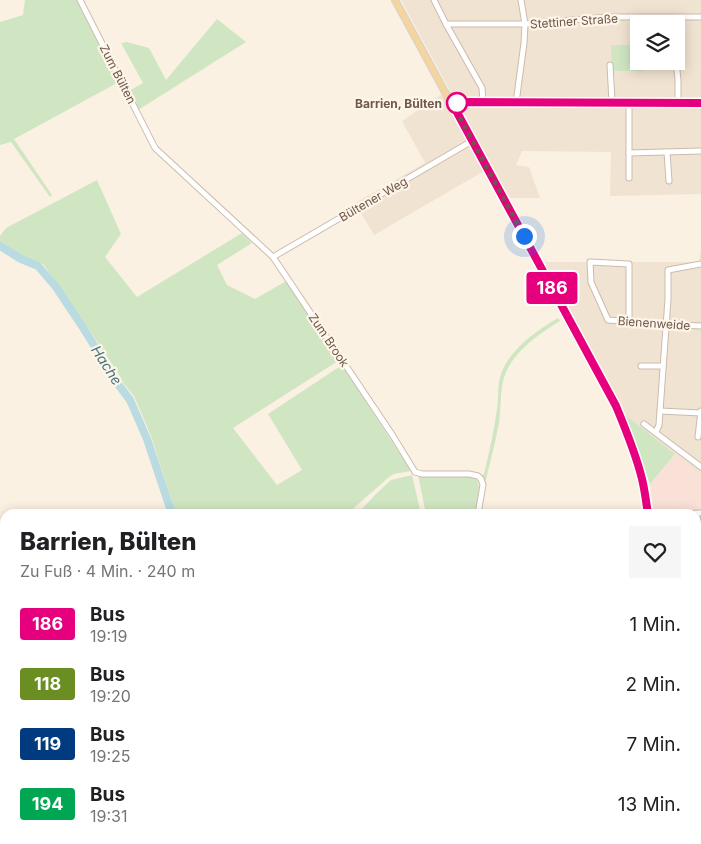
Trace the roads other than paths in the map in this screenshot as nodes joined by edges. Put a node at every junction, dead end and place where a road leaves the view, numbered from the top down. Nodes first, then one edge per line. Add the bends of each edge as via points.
1 (80, 0) edge
2 (395, 0) edge
3 (434, 0) edge
4 (521, 0) edge
5 (701, 17) edge
6 (630, 18) edge
7 (685, 19) edge
8 (446, 24) junction
9 (525, 24) junction
10 (610, 65) dead end
11 (677, 70) edge
12 (483, 102) junction
13 (612, 102) junction
14 (629, 102) junction
15 (516, 103) junction
16 (678, 103) junction
17 (701, 103) edge
18 (453, 105) junction
19 (472, 141) junction
20 (155, 148) joint
21 (701, 151) edge
22 (629, 152) junction
23 (667, 152) junction
24 (629, 178) dead end
25 (669, 181) dead end
26 (273, 257) junction
27 (701, 264) edge
28 (629, 322) junction
29 (666, 325) junction
30 (701, 326) edge
31 (641, 366) dead end
32 (662, 366) junction
33 (660, 411) junction
34 (701, 412) edge
35 (644, 424) dead end
36 (656, 432) junction
37 (698, 437) dead end
38 (701, 467) edge
39 (479, 509) edge
40 (647, 509) edge

1 - 20 street, Zum Bülten
2 - 18 main road
3 - 8 street
4 - 9 street
5 - 7 street, Stettiner Straße
6 - 9 street, Stettiner Straße
8 - 9 street, Stettiner Straße
8 - 12 street via 482,88
9 - 15 street
10 - 13 street
11 - 16 street
12 - 15 street
12 - 18 street
13 - 14 street
13 - 15 street
14 - 16 street
14 - 22 street
16 - 17 street
18 - 19 main road
19 - 26 street, Bültener Weg
19 - 40 main road via 616,406 636,459
20 - 26 street, Zum Brook
21 - 23 street
22 - 23 street
22 - 24 street
23 - 25 street
26 - 39 street, Zum Brook via 414,472 478,476 483,485
27 - 29 street via 668,270
28 - 28 street, Bienenweide via 608,320 591,282 590,262 629,264
28 - 29 street, Bienenweide
29 - 30 street, Bienenweide
29 - 32 street
31 - 32 street
32 - 33 street
33 - 34 street
33 - 36 street
34 - 37 street
35 - 36 street
36 - 38 street

